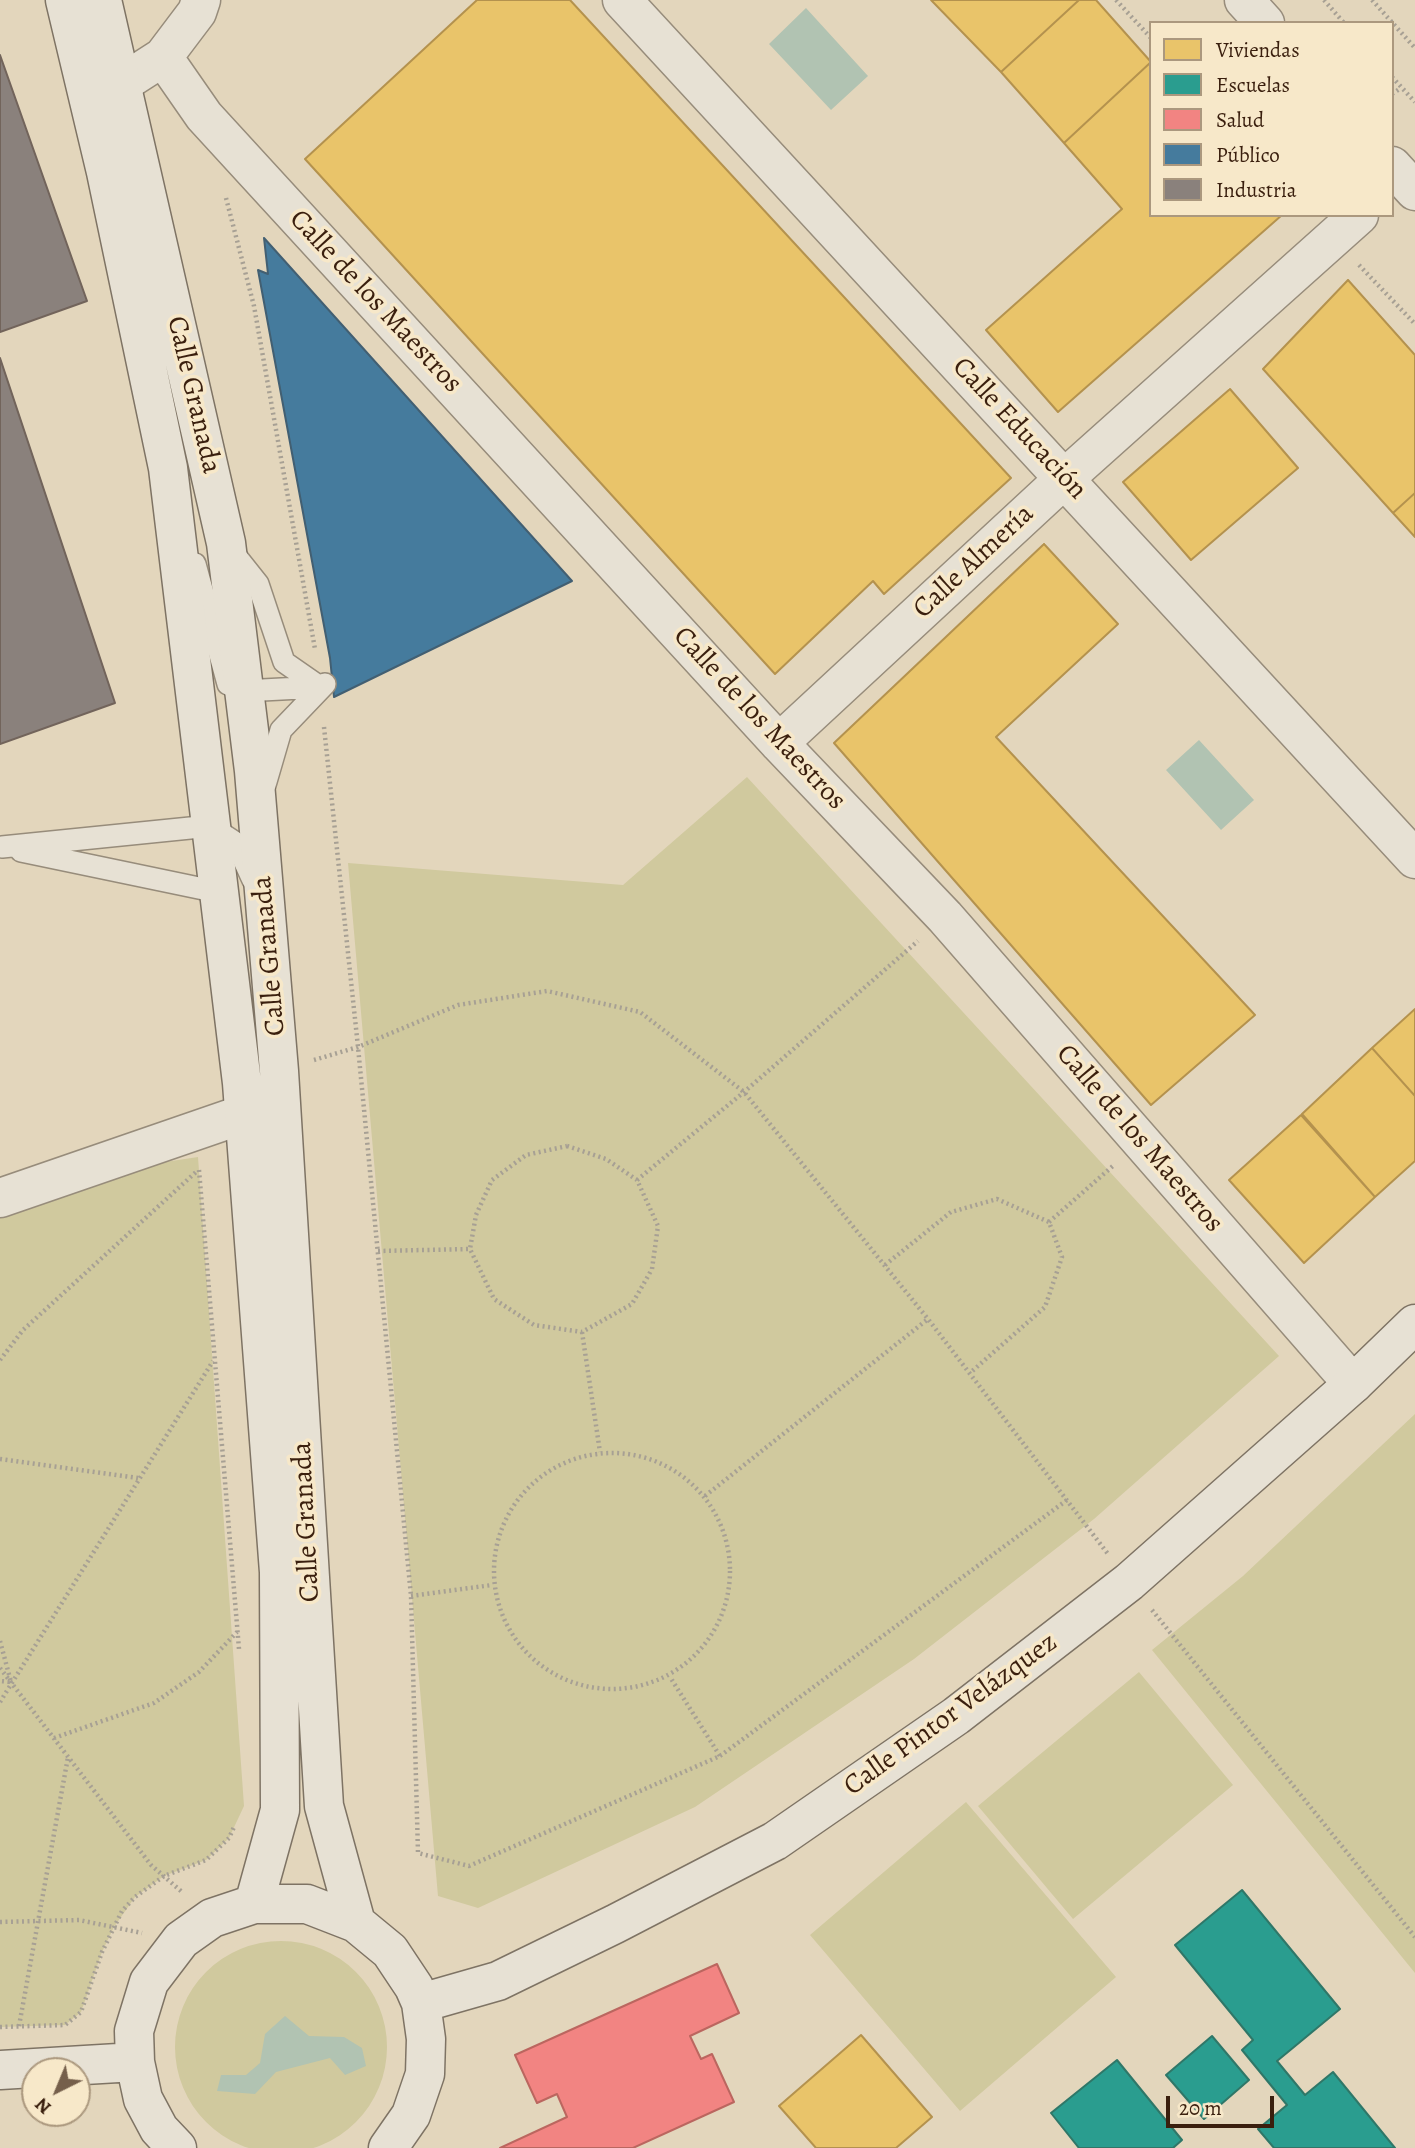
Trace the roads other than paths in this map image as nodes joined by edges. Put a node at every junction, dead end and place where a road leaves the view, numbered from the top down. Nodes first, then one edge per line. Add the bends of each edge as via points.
1 (65, 0) edge
2 (102, 0) edge
3 (201, 0) edge
4 (622, 0) edge
5 (1244, 0) edge
6 (1263, 21) edge
7 (163, 57) junction
8 (121, 83) junction
9 (1346, 226) edge
10 (168, 468) junction
11 (1065, 478) junction
12 (226, 543) junction
13 (325, 684) junction
14 (243, 691) junction
15 (779, 743) junction
16 (258, 809) junction
17 (210, 826) junction
18 (1, 847) edge
19 (1415, 859) edge
20 (218, 892) junction
21 (266, 911) junction
22 (244, 1114) junction
23 (0, 1198) edge
24 (1415, 1324) edge
25 (1353, 1384) junction
26 (254, 1904) junction
27 (356, 1923) junction
28 (421, 2003) junction
29 (135, 2063) junction
30 (0, 2070) edge
31 (177, 2148) edge
32 (387, 2148) edge

1 - 10 street, Calle Granada
2 - 8 street, Calle Granada
3 - 7 street
4 - 11 street, Calle Educación
5 - 6 street
7 - 8 street
7 - 15 street, Calle de los Maestros via 204,116
8 - 12 street, Calle Granada
9 - 11 street, Calle Almería
10 - 14 lane via 228,684
10 - 17 street, Calle Granada
11 - 15 street, Calle Almería
11 - 19 street, Calle Educación
12 - 13 lane via 258,584 284,662
12 - 14 street, Calle Granada
13 - 14 lane
13 - 16 lane via 281,730
14 - 16 street, Calle Granada
15 - 25 street, Calle de los Maestros via 945,917
16 - 21 street, Calle Granada
17 - 18 lane
17 - 20 street, Calle Granada
17 - 21 lane via 236,843
18 - 20 lane
20 - 22 street, Calle Granada
21 - 27 street, Calle Granada via 324,1806
22 - 23 street
22 - 26 street, Calle Granada via 279,1572 280,1810
24 - 25 street, Calle Pintor Velázquez
25 - 28 street, Calle Pintor Velázquez via 1129,1582 956,1716 775,1841 498,1980
26 - 27 street via 307,1904
26 - 29 street via 212,1919 181,1940 149,1982 134,2031
27 - 28 street via 390,1951
28 - 32 street via 425,2074 411,2115
29 - 30 street
29 - 31 street via 143,2099 159,2129

